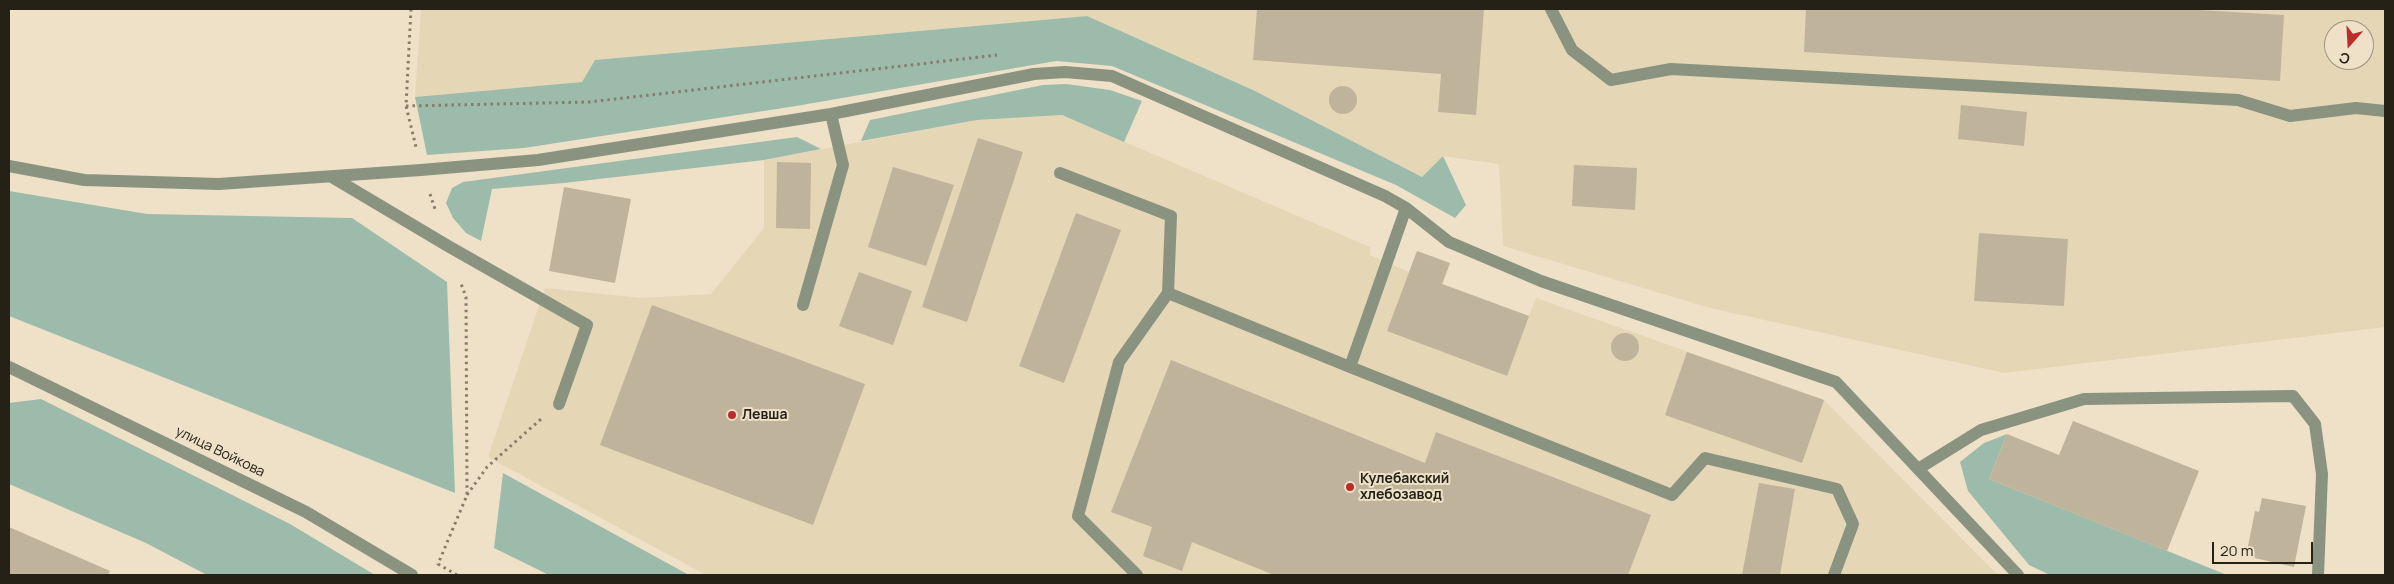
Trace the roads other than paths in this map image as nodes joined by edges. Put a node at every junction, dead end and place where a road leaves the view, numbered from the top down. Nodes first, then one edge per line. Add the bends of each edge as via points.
1 (1551, 9) edge
2 (2385, 111) edge
3 (831, 114) junction
4 (9, 166) edge
5 (1060, 174) dead end
6 (332, 177) junction
7 (1406, 208) junction
8 (1168, 293) junction
9 (803, 306) dead end
10 (9, 366) edge
11 (1350, 367) junction
12 (559, 404) road end
13 (1918, 469) junction
14 (412, 575) edge
15 (1137, 575) edge
16 (1834, 575) edge
17 (2018, 575) edge
18 (2318, 575) edge

1 - 2 street via 1572,50 1611,80 1671,69 2238,100 2290,116 2356,108
3 - 6 street via 538,160
3 - 7 street via 1034,74 1066,72 1112,76
3 - 9 street via 843,165
4 - 6 street via 84,180 219,184
5 - 8 street via 1171,216
6 - 12 street via 587,325
7 - 11 street
7 - 13 street via 1449,242 1542,281 1836,382
8 - 11 street
8 - 15 street via 1119,362 1078,516
10 - 14 street, улица Войкова via 306,512
11 - 16 street via 1672,495 1705,458 1837,489 1853,524
13 - 17 street
13 - 18 street via 1981,430 2084,399 2293,396 2315,424 2322,474

